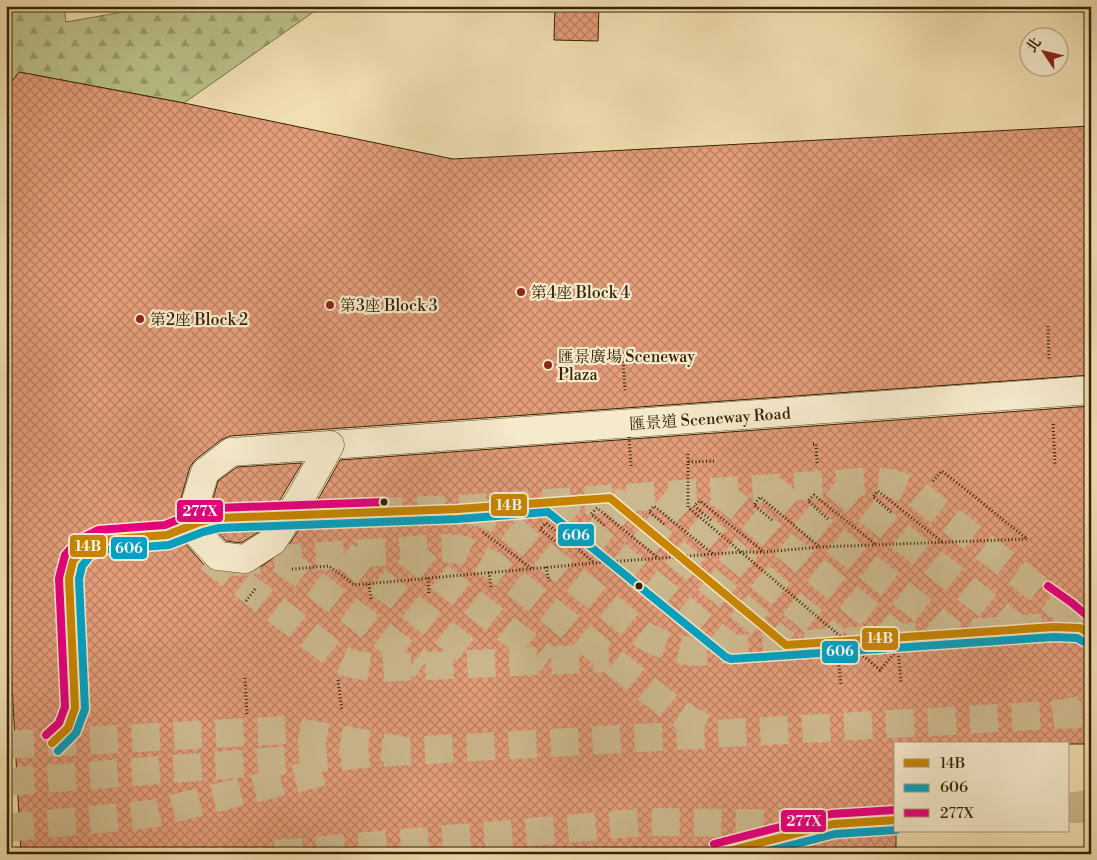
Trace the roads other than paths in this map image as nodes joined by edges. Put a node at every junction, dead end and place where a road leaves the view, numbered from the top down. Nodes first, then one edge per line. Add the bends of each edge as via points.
1 (1091, 390) edge
2 (330, 445) junction

1 - 2 street, 匯景道 Sceneway Road
2 - 2 street, 匯景道 Sceneway Road, bridge via 231,452 205,472 195,504 197,534 218,556 245,560 273,541

